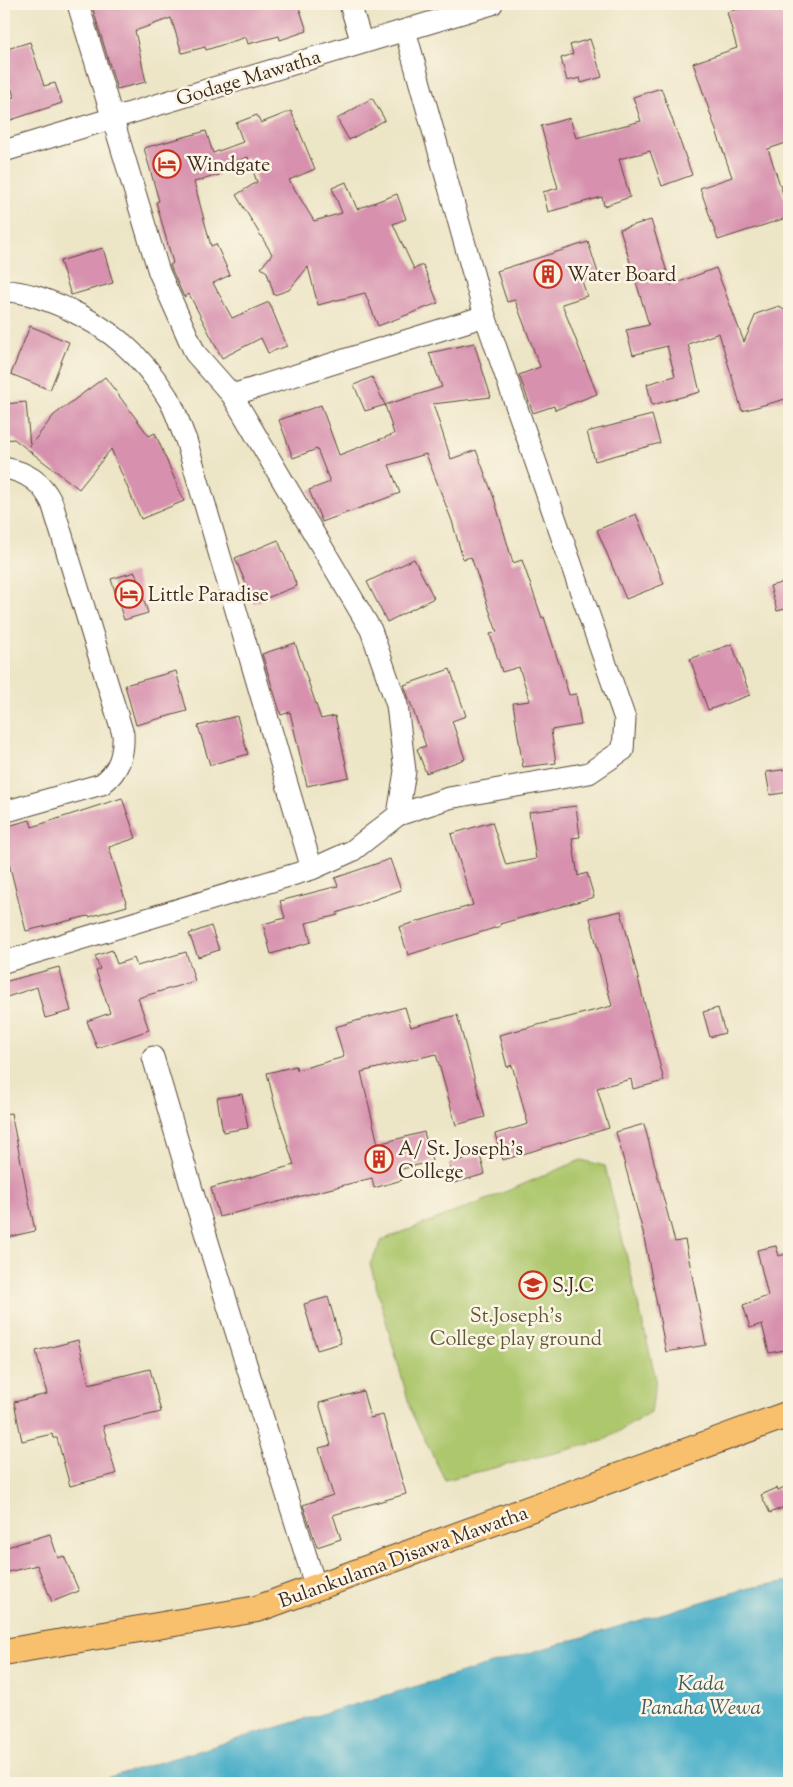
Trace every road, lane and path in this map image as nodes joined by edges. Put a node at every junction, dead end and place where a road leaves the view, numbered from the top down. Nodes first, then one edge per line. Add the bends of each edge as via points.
1 (78, 4) edge
2 (350, 4) edge
3 (492, 4) edge
4 (405, 30) junction
5 (362, 43) junction
6 (113, 118) junction
7 (4, 151) edge
8 (4, 291) edge
9 (485, 316) junction
10 (232, 395) junction
11 (4, 468) edge
12 (4, 812) edge
13 (398, 815) junction
14 (312, 869) junction
15 (4, 962) edge
16 (153, 1057) dead end
17 (789, 1414) edge
18 (316, 1588) junction
19 (4, 1652) edge

1 - 6 street
2 - 5 street
3 - 4 street, Godage Mawatha
4 - 5 street, Godage Mawatha
4 - 9 street
5 - 6 street, Godage Mawatha
6 - 7 street, Godage Mawatha
6 - 10 street via 159,272 195,353
8 - 14 street via 49,301 95,323 116,337 144,364 169,399 186,440
9 - 10 street
9 - 13 street via 625,719 623,750 589,773 449,798
10 - 13 street via 371,630 397,705 405,771
11 - 12 street via 30,476 40,484 52,503 123,734 124,748 110,778 102,784
13 - 14 street via 352,851
14 - 15 street
16 - 18 street
17 - 18 main road, Bulankulama Disawa Mawatha
18 - 19 main road, Bulankulama Disawa Mawatha via 257,1609

